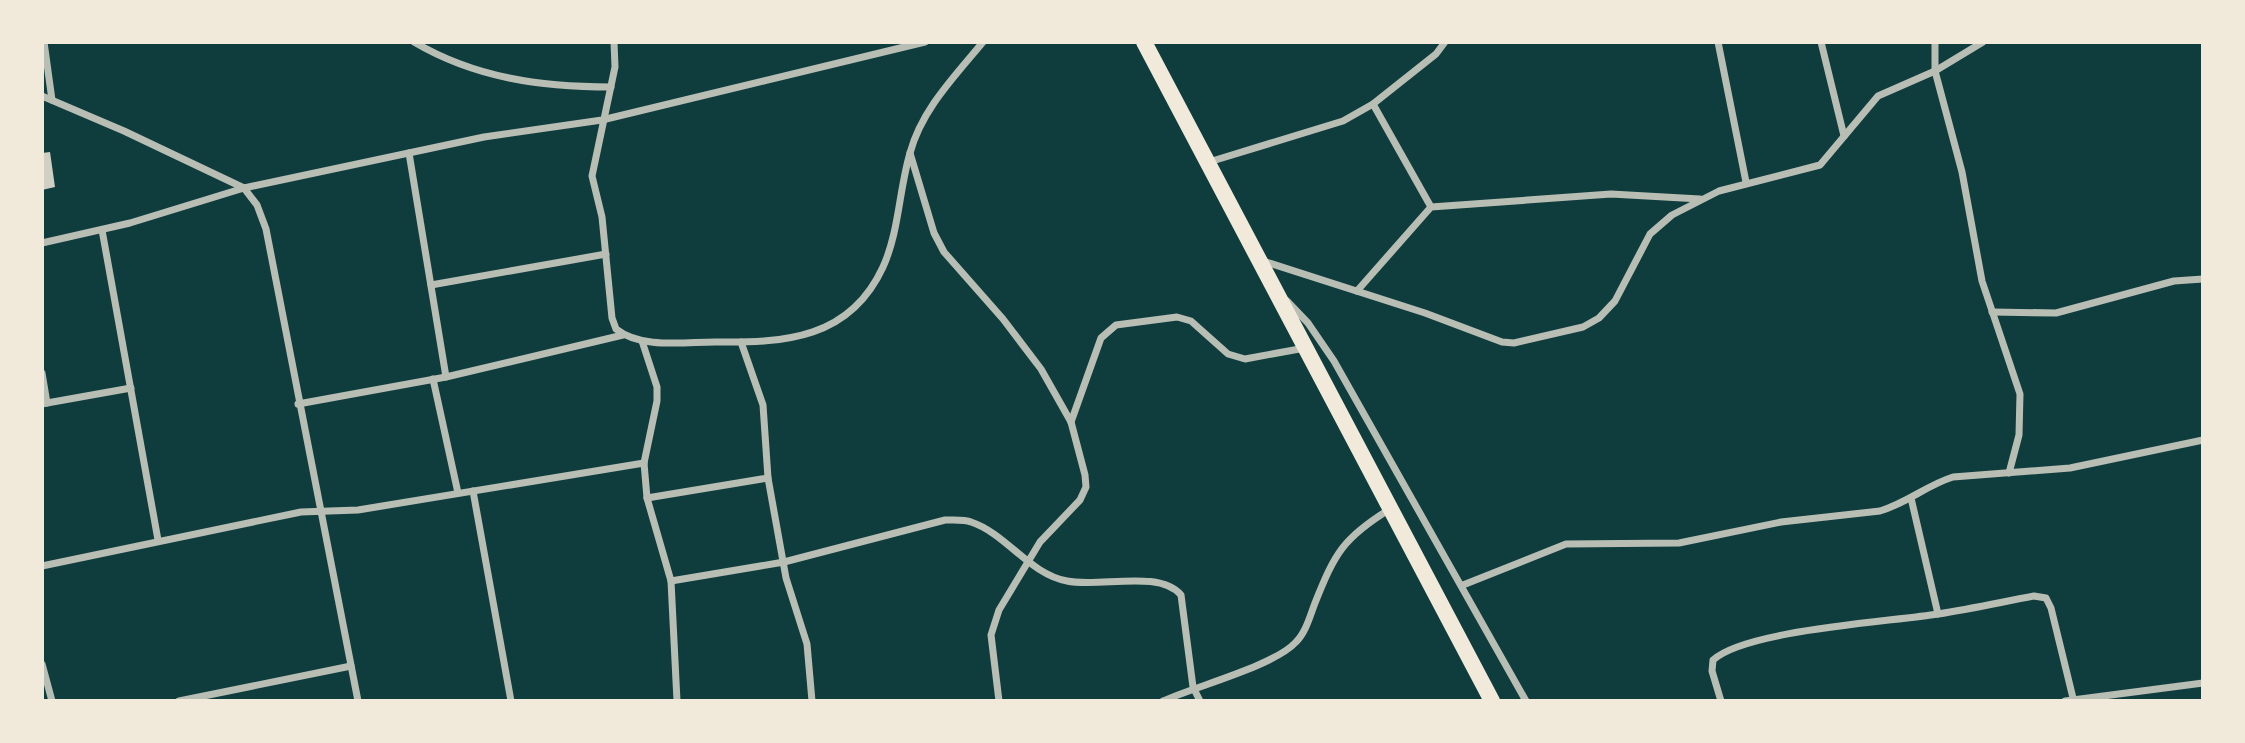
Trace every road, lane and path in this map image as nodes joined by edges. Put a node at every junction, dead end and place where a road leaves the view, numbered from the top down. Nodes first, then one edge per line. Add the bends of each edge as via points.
1 (44, 42) edge
2 (414, 42) edge
3 (614, 42) edge
4 (925, 42) edge
5 (983, 42) edge
6 (1144, 42) edge
7 (1445, 42) edge
8 (1718, 42) edge
9 (1822, 42) edge
10 (1935, 42) edge
11 (1983, 42) edge
12 (1935, 71) junction
13 (611, 87) junction
14 (42, 96) edge
15 (52, 100) junction
16 (1373, 104) junction
17 (602, 120) junction
18 (1844, 136) junction
19 (910, 152) junction
20 (409, 153) junction
21 (1208, 162) junction
22 (1746, 182) junction
23 (244, 188) junction
24 (1700, 199) junction
25 (1431, 207) junction
26 (102, 230) junction
27 (42, 243) edge
28 (606, 254) junction
29 (1259, 260) junction
30 (2203, 279) edge
31 (430, 285) junction
32 (1272, 285) junction
33 (1357, 290) junction
34 (1992, 312) junction
35 (623, 335) junction
36 (642, 341) junction
37 (741, 342) junction
38 (1305, 348) junction
39 (42, 373) edge
40 (446, 377) junction
41 (433, 379) junction
42 (131, 388) junction
43 (44, 404) edge
44 (299, 404) junction
45 (1071, 422) junction
46 (2203, 440) edge
47 (644, 463) junction
48 (2009, 474) junction
49 (768, 478) junction
50 (473, 491) junction
51 (458, 493) junction
52 (648, 498) junction
53 (1911, 498) junction
54 (1391, 509) junction
55 (319, 512) junction
56 (158, 540) junction
57 (1028, 561) junction
58 (783, 562) junction
59 (42, 566) edge
60 (671, 581) junction
61 (1463, 585) junction
62 (1938, 614) junction
63 (42, 664) edge
64 (351, 666) junction
65 (2203, 683) edge
66 (1194, 687) junction
67 (196, 699) edge
68 (2069, 700) edge
69 (52, 701) edge
70 (180, 701) edge
71 (358, 701) edge
72 (511, 701) edge
73 (677, 701) edge
74 (812, 701) edge
75 (999, 701) edge
76 (1163, 701) edge
77 (1200, 701) edge
78 (1492, 701) edge
79 (1526, 701) edge
80 (1721, 701) edge

1 - 15 street
2 - 13 street via 485,74 557,86
3 - 13 street
4 - 17 street
5 - 19 street via 936,98
6 - 21 highway
7 - 16 street
8 - 22 street
9 - 18 street
10 - 12 street
11 - 12 street
12 - 18 street via 1878,96
12 - 34 street
13 - 17 street
14 - 15 street
15 - 23 street
16 - 21 street via 1343,121
16 - 25 street
17 - 20 street
17 - 28 street via 592,176
18 - 22 street via 1820,164
19 - 37 street via 883,267 848,316 813,334
19 - 45 street via 944,252 1023,345
20 - 23 street
20 - 31 street
21 - 29 highway
22 - 24 street
23 - 26 street
23 - 44 street via 266,229
24 - 25 street via 1611,194
24 - 33 street via 1650,234 1615,301 1583,327 1502,342
25 - 33 street
26 - 27 street
26 - 42 street
28 - 31 street
28 - 35 street via 611,318
29 - 32 highway
29 - 33 street
30 - 34 street via 2174,281 2056,313
31 - 40 street
32 - 38 highway
32 - 61 street via 1308,323 1334,361
34 - 48 street via 2020,394 2019,435
35 - 36 street
35 - 40 street
36 - 37 street
36 - 47 street via 657,387
37 - 49 street via 763,405
38 - 45 street via 1245,359 1228,354 1191,321 1177,317 1116,325 1101,338
38 - 54 highway
39 - 43 street
40 - 41 street
41 - 44 street
41 - 51 street
42 - 43 street
42 - 56 street
44 - 55 street
45 - 57 street via 1086,487
46 - 48 street via 2070,468
47 - 50 street
47 - 52 street
48 - 53 street via 1953,477
49 - 52 street
49 - 58 street
50 - 51 street
50 - 72 street
51 - 55 street
52 - 60 street
53 - 61 street via 1880,511 1781,522 1679,543 1566,544
53 - 62 street
54 - 66 street via 1357,529 1343,545 1296,642 1255,665
54 - 78 highway
55 - 56 street
55 - 64 street
56 - 59 street
57 - 58 street via 970,521 945,520
57 - 66 street via 1068,582 1173,586 1181,595
57 - 75 street via 999,610 991,635
58 - 60 street
58 - 74 street via 807,644
60 - 73 street
61 - 79 street
62 - 68 street via 2034,596 2046,598
62 - 80 street via 1761,638 1720,653 1713,660 1712,671
63 - 69 street
64 - 67 street
64 - 71 street
65 - 68 street
66 - 76 street
66 - 77 street
67 - 70 street

